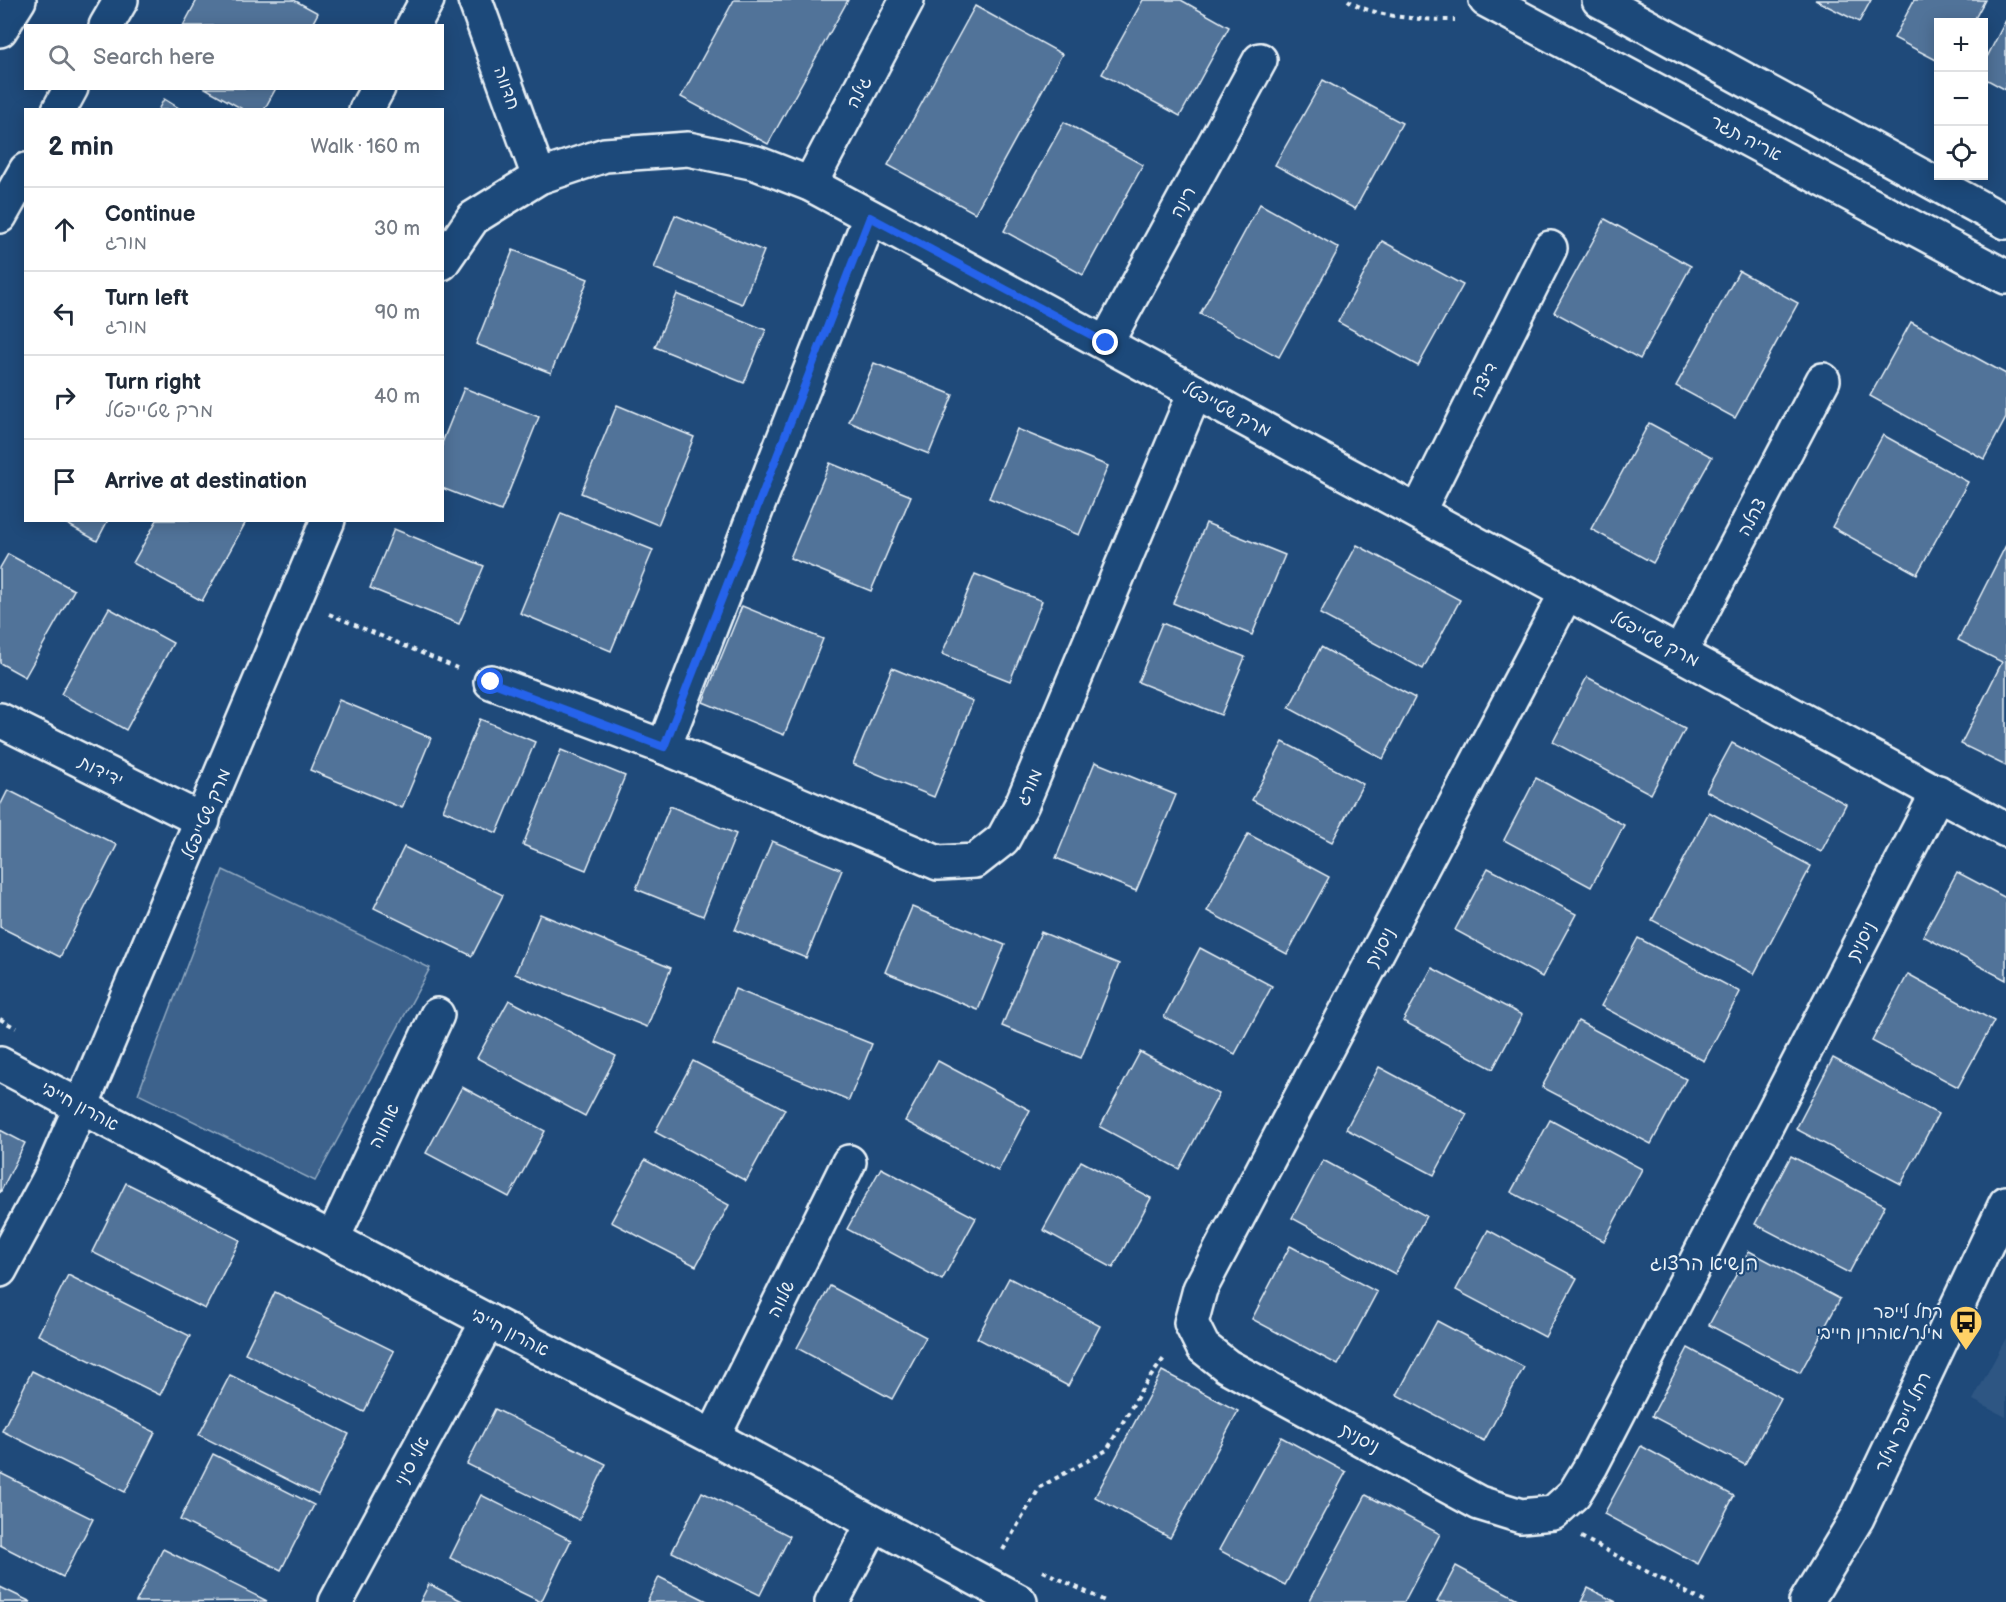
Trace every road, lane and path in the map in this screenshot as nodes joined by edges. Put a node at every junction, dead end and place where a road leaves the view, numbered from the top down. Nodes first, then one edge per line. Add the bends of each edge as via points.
1 (19, 0) edge
2 (120, 0) edge
3 (427, 0) edge
4 (475, 0) edge
5 (907, 0) edge
6 (1486, 0) edge
7 (1599, 0) edge
8 (107, 24) edge
9 (414, 24) edge
10 (0, 30) edge
11 (1260, 60) dead end
12 (70, 90) edge
13 (377, 90) edge
14 (60, 108) edge
15 (367, 108) edge
16 (24, 174) edge
17 (539, 177) junction
18 (810, 184) junction
19 (0, 216) edge
20 (870, 217) junction
21 (2006, 222) edge
22 (1550, 248) dead end
23 (444, 260) edge
24 (2006, 277) edge
25 (1106, 343) junction
26 (1823, 380) dead end
27 (1195, 392) junction
28 (1418, 512) junction
29 (327, 522) edge
30 (1567, 592) junction
31 (295, 599) junction
32 (1680, 653) junction
33 (491, 682) joint
34 (0, 720) edge
35 (664, 747) junction
36 (1938, 792) junction
37 (203, 821) junction
38 (2006, 830) edge
39 (437, 1015) dead end
40 (0, 1064) edge
41 (81, 1106) junction
42 (849, 1162) dead end
43 (2006, 1203) edge
44 (333, 1238) junction
45 (0, 1270) edge
46 (488, 1321) junction
47 (1191, 1323) junction
48 (713, 1437) junction
49 (1553, 1514) junction
50 (873, 1524) junction
51 (1002, 1551) dead end
52 (336, 1602) edge
53 (832, 1602) edge
54 (1020, 1602) edge
55 (1705, 1602) edge
56 (1806, 1602) edge

1 - 10 street
2 - 8 street
3 - 9 street
4 - 17 street, חדווה
5 - 18 street, גילה
6 - 24 street, אריה תגר
7 - 21 street
11 - 25 street, רינה
12 - 14 street
13 - 15 street
16 - 19 street
17 - 18 street, מרק שטייפטל via 604,155 687,149 756,163
17 - 23 street, מרק שטייפטל via 472,218
18 - 20 street, מרק שטייפטל
20 - 25 street, מרק שטייפטל
20 - 35 street
22 - 28 street, דיצה
25 - 27 street, מרק שטייפטל
26 - 32 street, צהלה
27 - 28 street, מרק שטייפטל
27 - 35 street, מורג via 1022,804 1003,839 975,861 938,863
28 - 30 street, מרק שטייפטל
29 - 31 street, מרק שטייפטל
30 - 32 street, מרק שטייפטל
30 - 47 street, ניסנית via 1200,1289
31 - 33 path
31 - 37 street, מרק שטייפטל
32 - 36 street, מרק שטייפטל
33 - 35 street, מורג
34 - 37 street, ידידות
36 - 38 street, מרק שטייפטל
36 - 49 street, ניסנית via 1591,1466 1574,1494
37 - 41 street, מרק שטייפטל
39 - 44 street, אחווה
40 - 41 street, אהרון חייבי
41 - 44 street, אהרון חייבי
41 - 45 street via 49,1179
42 - 48 street, שלווה
43 - 56 street, רחל לייפר מילר via 1857,1518
44 - 46 street, אהרון חייבי
46 - 48 street, אהרון חייבי
46 - 52 street, אלי סיני
47 - 49 street, ניסנית via 1203,1347 1227,1366 1479,1503 1521,1515
47 - 51 path via 1143,1387 1107,1450 1040,1486
48 - 50 street, אהרון חייבי
49 - 55 path via 1574,1534
50 - 53 street
50 - 54 street, אהרון חייבי

